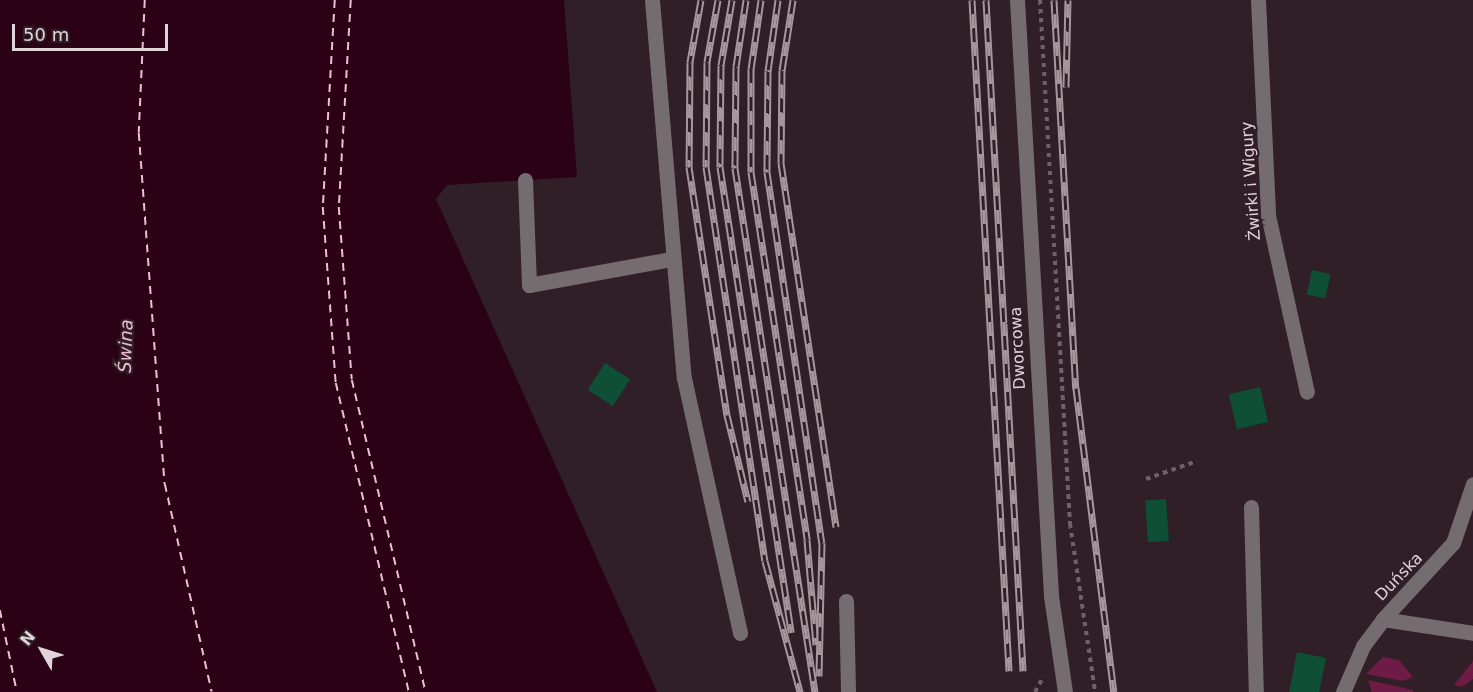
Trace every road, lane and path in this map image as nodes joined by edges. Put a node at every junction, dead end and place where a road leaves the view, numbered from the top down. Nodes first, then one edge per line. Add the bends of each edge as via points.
1 (652, 0) edge
2 (1017, 0) edge
3 (1040, 0) edge
4 (1257, 1) edge
5 (525, 180) dead end
6 (671, 259) junction
7 (1307, 392) dead end
8 (1197, 461) dead end
9 (1146, 478) dead end
10 (1473, 484) edge
11 (1251, 507) dead end
12 (846, 601) dead end
13 (1383, 619) junction
14 (740, 633) dead end
15 (1473, 633) edge
16 (848, 692) edge
17 (1065, 692) edge
18 (1095, 692) edge
19 (1256, 692) edge
20 (1343, 692) edge

1 - 6 street
2 - 17 street, Dworcowa via 1051,596
3 - 18 path via 1070,513
4 - 7 street, Żwirki i Wigury via 1268,215
5 - 6 street via 529,285
6 - 14 street via 684,378
8 - 9 path
10 - 13 street, Duńska via 1453,543
11 - 19 street
12 - 16 street
13 - 15 street
13 - 20 street, Duńska via 1363,646

